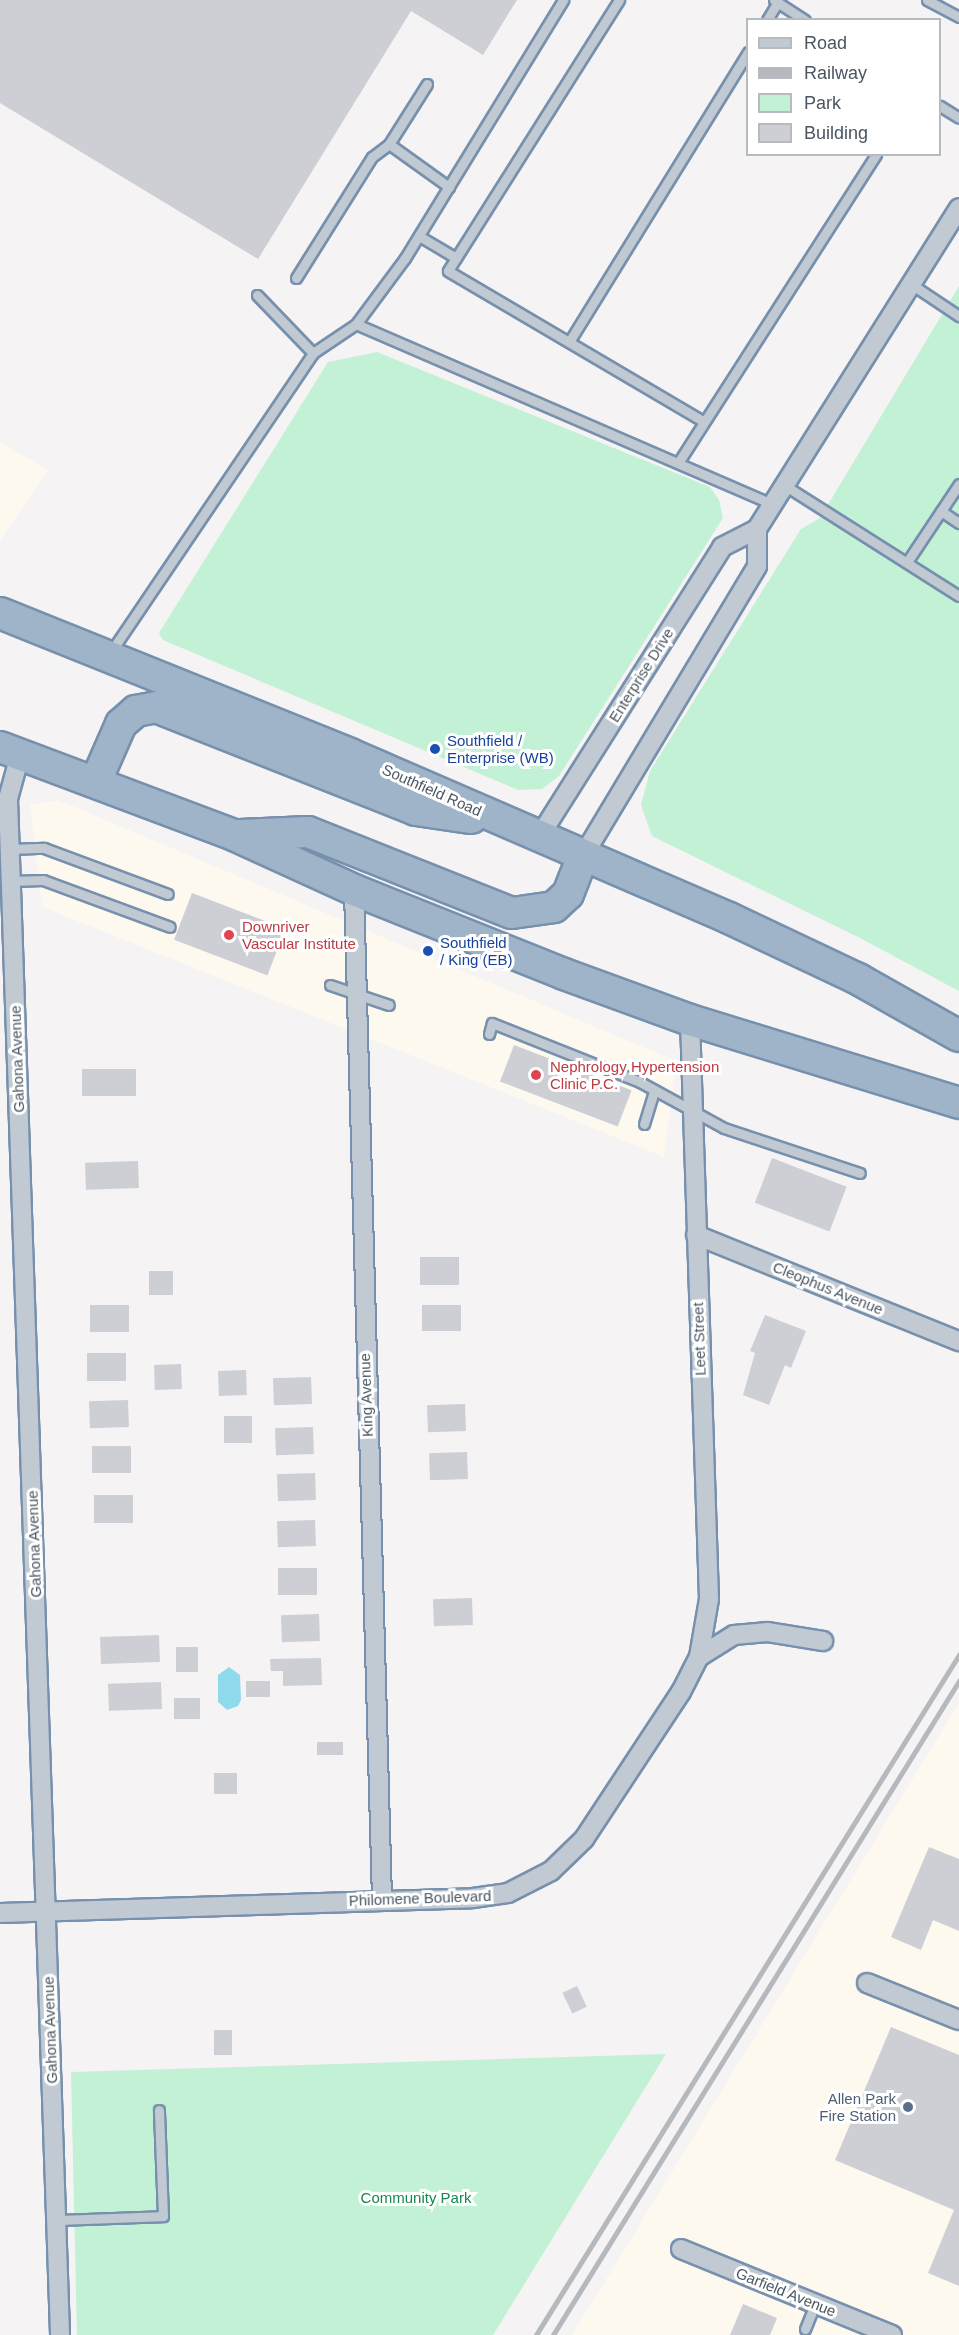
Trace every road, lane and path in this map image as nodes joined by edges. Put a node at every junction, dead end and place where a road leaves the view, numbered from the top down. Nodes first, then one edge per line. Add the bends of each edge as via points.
1 (563, 0) edge
2 (619, 0) edge
3 (927, 0) edge
4 (776, 1) edge
5 (959, 17) edge
6 (768, 18) edge
7 (803, 18) edge
8 (746, 54) edge
9 (427, 84) dead end
10 (941, 107) edge
11 (959, 118) edge
12 (389, 144) junction
13 (875, 156) edge
14 (449, 187) junction
15 (959, 208) edge
16 (419, 236) junction
17 (456, 258) junction
18 (296, 278) dead end
19 (911, 284) junction
20 (257, 295) dead end
21 (959, 316) edge
22 (356, 324) junction
23 (569, 342) junction
24 (313, 353) junction
25 (704, 422) junction
26 (678, 463) junction
27 (959, 484) edge
28 (784, 485) junction
29 (772, 504) junction
30 (941, 511) junction
31 (959, 523) edge
32 (757, 529) junction
33 (907, 562) junction
34 (959, 596) edge
35 (0, 613) edge
36 (109, 655) junction
37 (10, 751) edge
38 (96, 781) junction
39 (506, 822) junction
40 (234, 835) junction
41 (539, 837) junction
42 (583, 856) junction
43 (7, 858) edge
44 (11, 881) junction
45 (354, 890) junction
46 (168, 894) dead end
47 (170, 927) dead end
48 (858, 979) junction
49 (330, 985) dead end
50 (355, 994) junction
51 (389, 1005) dead end
52 (959, 1014) edge
53 (690, 1020) junction
54 (489, 1034) dead end
55 (959, 1036) edge
56 (844, 1070) junction
57 (654, 1091) junction
58 (959, 1103) edge
59 (692, 1113) junction
60 (959, 1121) edge
61 (644, 1124) dead end
62 (860, 1173) dead end
63 (696, 1235) junction
64 (959, 1341) edge
65 (823, 1641) dead end
66 (699, 1657) junction
67 (382, 1900) junction
68 (46, 1911) junction
69 (0, 1913) edge
70 (867, 1983) dead end
71 (959, 2020) edge
72 (159, 2110) dead end
73 (56, 2220) junction
74 (681, 2249) dead end
75 (815, 2304) junction
76 (805, 2329) dead end
77 (60, 2335) edge
78 (892, 2335) edge

1 - 14 lane
2 - 17 lane
3 - 5 lane
4 - 6 lane
4 - 7 lane
8 - 23 lane
9 - 12 lane
10 - 11 lane
12 - 14 lane
12 - 18 lane via 372,157
13 - 25 lane
14 - 16 lane
15 - 19 street
16 - 17 lane
16 - 22 lane
17 - 23 lane via 448,271
19 - 21 lane
19 - 28 street
20 - 24 lane
22 - 24 lane
22 - 26 lane
23 - 25 lane
24 - 36 lane
25 - 26 lane
26 - 29 lane
27 - 30 lane
28 - 29 street
28 - 33 lane
29 - 32 street
30 - 31 lane
30 - 33 lane
32 - 41 street, Enterprise Drive via 722,547
32 - 42 street via 757,566
33 - 34 lane
35 - 36 highway, Southfield Road
36 - 39 highway, Southfield Road
37 - 38 highway
37 - 43 street, Gahona Avenue
38 - 39 highway via 121,724 136,711 156,707 416,810
38 - 40 highway
39 - 41 highway, Southfield Road
40 - 42 highway via 308,832 512,913 554,907 568,894
40 - 45 highway
41 - 42 highway, Southfield Road
42 - 48 highway, Southfield Road
43 - 44 street, Gahona Avenue
43 - 46 lane via 44,848
44 - 47 lane via 43,880
44 - 68 street, Gahona Avenue
45 - 50 street, King Avenue
45 - 53 highway
48 - 52 highway, Southfield Road
48 - 55 highway, Southfield Road
49 - 50 lane
50 - 51 lane
50 - 67 street, King Avenue
53 - 56 highway
53 - 59 street, Leet Street
54 - 57 lane via 492,1023
56 - 58 highway
56 - 60 highway
57 - 59 lane
57 - 61 lane
59 - 62 lane via 724,1128
59 - 63 street, Leet Street
63 - 64 street, Cleophus Avenue
63 - 66 street, Leet Street via 709,1599
65 - 66 street via 768,1632 734,1635
66 - 67 street, Philomene Boulevard via 681,1692 584,1839 551,1871 525,1887 494,1896
67 - 68 street, Philomene Boulevard
68 - 69 street, Philomene Boulevard
68 - 73 street, Gahona Avenue
70 - 71 street
72 - 73 lane via 163,2216
73 - 77 street, Gahona Avenue
74 - 75 street, Garfield Avenue
75 - 76 lane
75 - 78 street, Garfield Avenue

